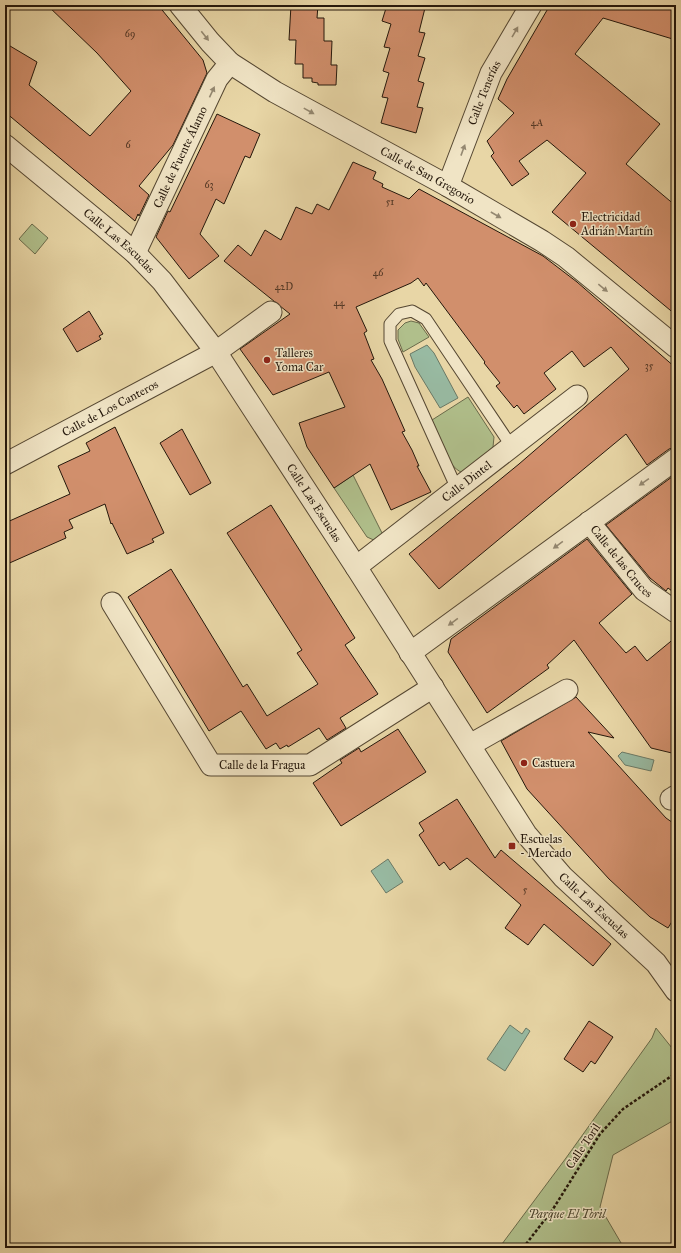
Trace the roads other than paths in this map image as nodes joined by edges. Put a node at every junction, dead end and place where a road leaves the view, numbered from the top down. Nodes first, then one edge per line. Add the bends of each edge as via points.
1 (180, 5) edge
2 (531, 5) edge
3 (230, 63) junction
4 (5, 145) edge
5 (448, 186) junction
6 (135, 253) junction
7 (271, 312) dead end
8 (676, 347) edge
9 (216, 352) junction
10 (577, 396) dead end
11 (512, 447) junction
12 (676, 459) edge
13 (5, 464) edge
14 (457, 489) junction
15 (589, 522) junction
16 (356, 567) junction
17 (112, 603) dead end
18 (676, 612) edge
19 (410, 653) junction
20 (433, 688) junction
21 (567, 690) dead end
22 (470, 745) junction
23 (674, 982) edge

1 -> 3 street, Calle de San Gregorio
5 -> 2 street, Calle Tenerías via 490,74
3 -> 5 street, Calle de San Gregorio via 275,92
6 -> 3 street, Calle de Fuente Álamo via 218,79
4 - 6 street, Calle Las Escuelas
5 -> 8 street, Calle de San Gregorio via 566,257
6 - 9 street, Calle Las Escuelas via 162,281
7 - 9 street
9 - 13 street, Calle de Los Canteros
9 - 16 street, Calle Las Escuelas
10 - 11 street, Calle Dintel
11 - 14 street, Calle Dintel
11 - 14 lane via 426,319 412,311 399,314 390,324 390,341
12 -> 15 street
14 - 16 street, Calle Dintel
15 - 18 street, Calle de las Cruces via 644,590
15 -> 19 street
16 - 19 street, Calle Las Escuelas
17 - 20 street, Calle de la Fragua via 211,764 310,765
19 - 20 street, Calle Las Escuelas
20 - 22 street, Calle Las Escuelas
21 - 22 street
22 - 23 street, Calle Las Escuelas via 526,834 546,858 580,894 630,937

